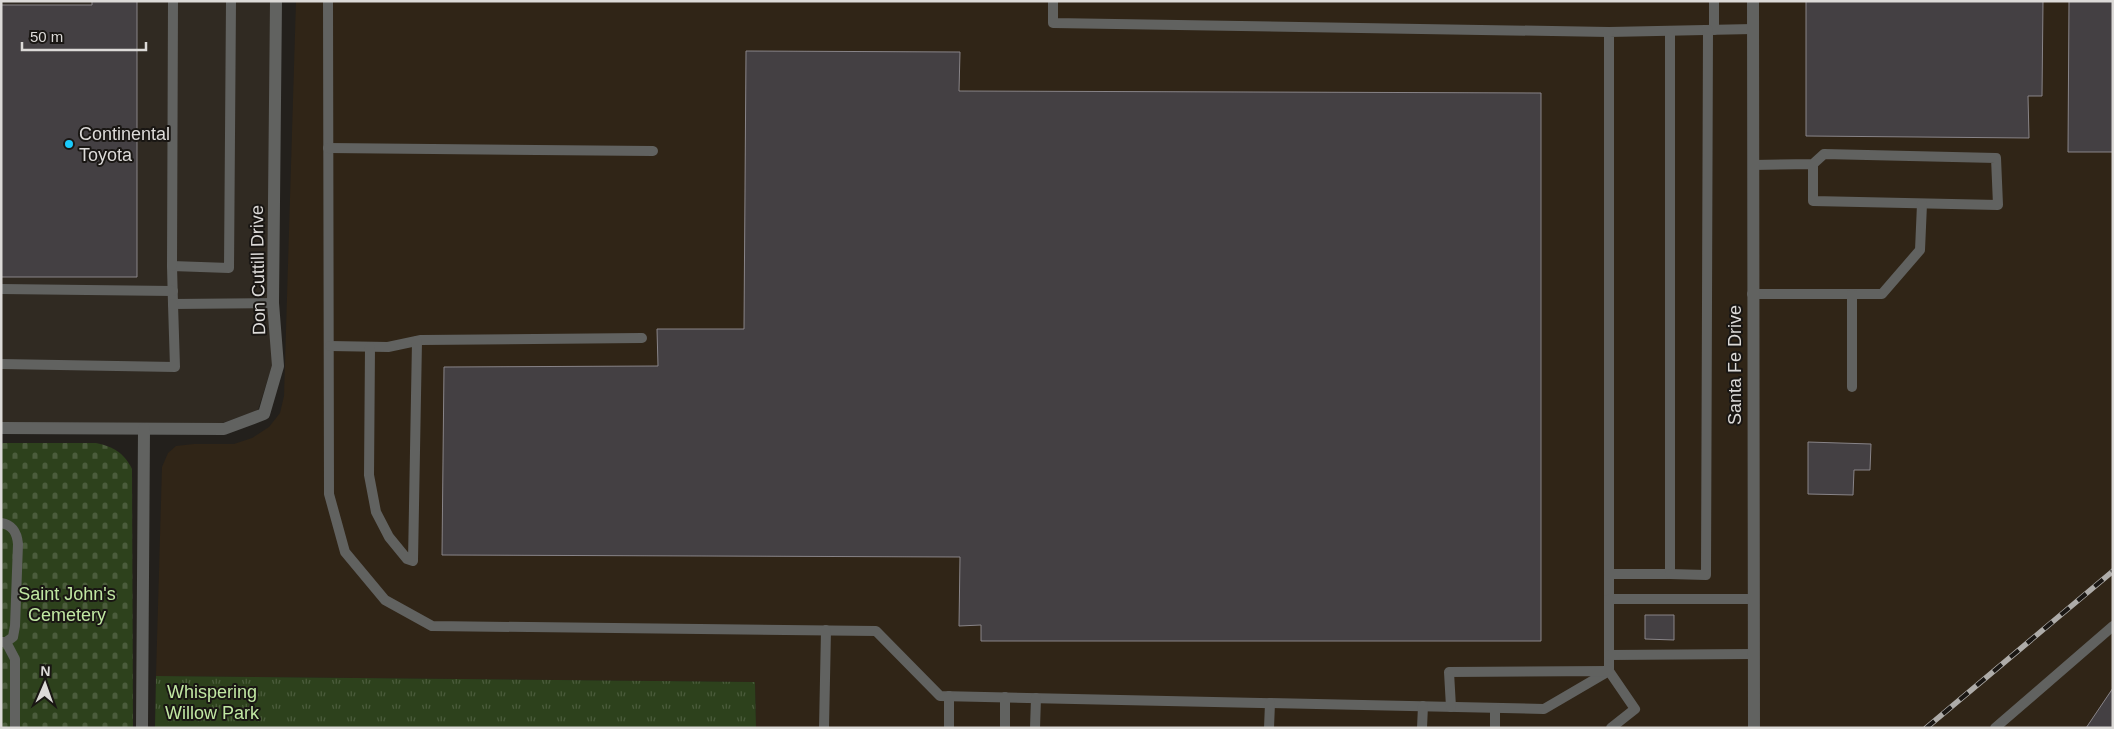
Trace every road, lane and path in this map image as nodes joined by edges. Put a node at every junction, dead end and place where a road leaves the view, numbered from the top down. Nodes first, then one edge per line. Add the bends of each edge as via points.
1 (173, 1) edge
2 (231, 1) edge
3 (276, 1) edge
4 (328, 1) edge
5 (1053, 1) edge
6 (1714, 1) edge
7 (1753, 1) edge
8 (1753, 29) junction
9 (1711, 30) junction
10 (1670, 31) junction
11 (1609, 32) junction
12 (328, 148) junction
13 (653, 151) dead end
14 (1813, 164) junction
15 (1753, 165) junction
16 (1922, 204) junction
17 (172, 266) junction
18 (1, 289) edge
19 (172, 291) junction
20 (1752, 294) junction
21 (1852, 294) junction
22 (273, 303) junction
23 (173, 304) junction
24 (642, 338) dead end
25 (417, 341) junction
26 (330, 346) junction
27 (370, 347) junction
28 (1, 364) edge
29 (1852, 387) dead end
30 (1, 428) edge
31 (144, 429) junction
32 (1, 523) edge
33 (1609, 574) junction
34 (1670, 574) junction
35 (1609, 599) junction
36 (1753, 600) junction
37 (2113, 626) edge
38 (826, 630) junction
39 (4, 642) edge
40 (1752, 654) junction
41 (1609, 655) junction
42 (1609, 671) junction
43 (950, 696) junction
44 (1005, 697) junction
45 (1036, 698) junction
46 (1270, 703) junction
47 (1423, 706) junction
48 (1451, 707) junction
49 (1495, 708) junction
50 (15, 728) edge
51 (142, 728) edge
52 (824, 728) edge
53 (949, 728) edge
54 (1004, 728) edge
55 (1035, 728) edge
56 (1269, 728) edge
57 (1422, 728) edge
58 (1495, 728) edge
59 (1611, 728) edge
60 (1754, 728) edge
61 (1995, 728) edge

1 - 17 lane
2 - 17 lane via 229,268
3 - 22 street, Don Cuttill Drive
4 - 12 lane
5 - 11 lane via 1053,23
6 - 9 lane
7 - 8 street, Santa Fe Drive
8 - 9 lane
8 - 15 street, Santa Fe Drive
9 - 10 lane
9 - 34 lane via 1706,575
10 - 11 lane
10 - 34 lane
11 - 33 lane
12 - 13 lane
12 - 26 lane
14 - 15 lane
14 - 16 lane via 1813,201
14 - 16 lane via 1824,154 1996,158 1998,205
15 - 20 street, Santa Fe Drive
16 - 21 lane via 1920,250 1882,294
17 - 19 lane
18 - 19 lane
19 - 23 lane
20 - 21 lane
20 - 36 street, Santa Fe Drive
21 - 29 lane
22 - 23 lane
22 - 31 street, Don Cuttill Drive via 278,366 264,414 224,429
23 - 28 lane via 175,367
24 - 25 lane
25 - 27 lane
25 - 27 lane via 413,561 407,559 389,538 376,512 369,475
26 - 27 lane
26 - 38 lane via 329,494 345,552 385,600 432,626
30 - 31 street
31 - 51 street
32 - 39 lane via 12,528 18,544 15,626 13,637
33 - 34 lane
33 - 35 lane
35 - 36 lane
35 - 41 lane
36 - 40 street, Santa Fe Drive
37 - 61 lane
38 - 43 lane via 876,631 940,696
38 - 52 lane
39 - 50 lane via 15,659
40 - 41 lane
40 - 60 street, Santa Fe Drive
41 - 42 lane
42 - 48 lane via 1449,672
42 - 49 lane via 1544,709
42 - 59 lane via 1635,709
43 - 44 lane
43 - 53 lane
44 - 45 lane
44 - 54 lane
45 - 46 lane
45 - 55 lane
46 - 47 lane
46 - 56 lane
47 - 48 lane
47 - 57 lane
48 - 49 lane
49 - 58 lane

